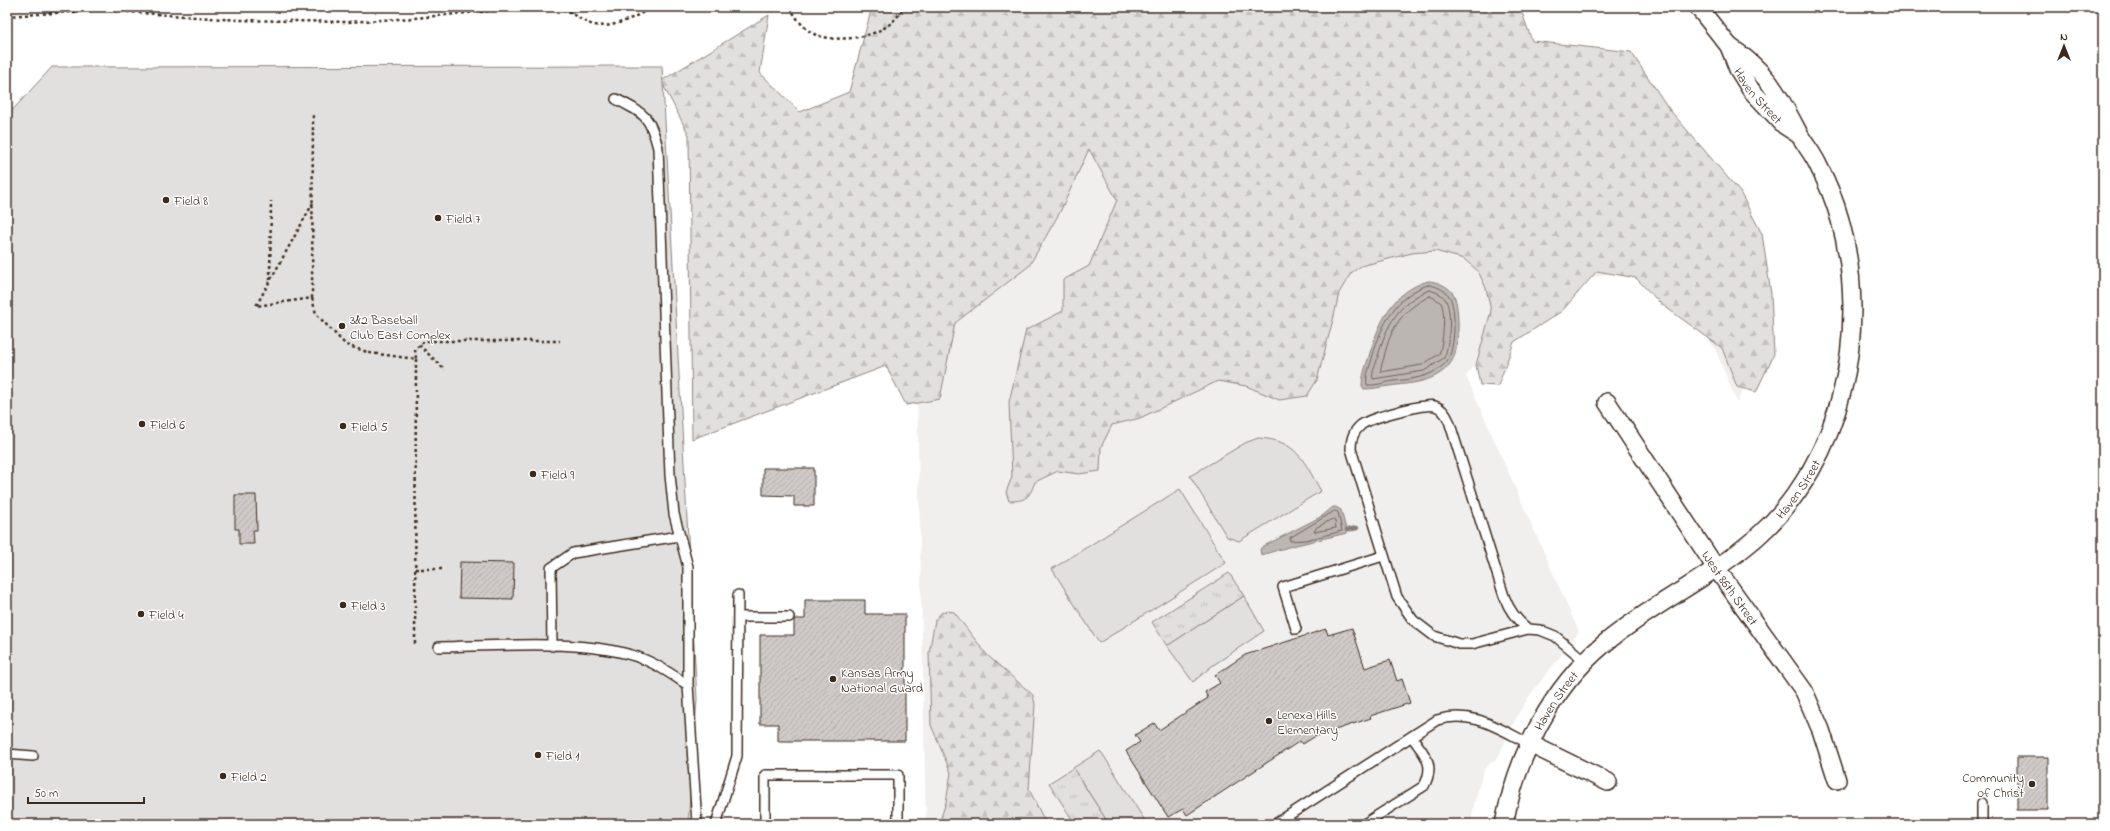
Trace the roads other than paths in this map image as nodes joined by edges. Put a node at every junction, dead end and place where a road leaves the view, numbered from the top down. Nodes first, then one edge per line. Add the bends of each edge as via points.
1 (1703, 9) edge
2 (616, 99) dead end
3 (1607, 402) dead end
4 (678, 536) junction
5 (1383, 556) junction
6 (1716, 568) junction
7 (738, 595) dead end
8 (738, 617) junction
9 (789, 617) dead end
10 (1528, 628) junction
11 (1296, 629) dead end
12 (552, 646) junction
13 (439, 647) dead end
14 (1586, 662) junction
15 (688, 685) junction
16 (1412, 737) junction
17 (1530, 744) junction
18 (7, 754) edge
19 (33, 756) dead end
20 (1837, 780) dead end
21 (1608, 782) dead end
22 (1982, 803) dead end
23 (697, 824) edge
24 (716, 824) edge
25 (765, 824) edge
26 (898, 824) edge
27 (1275, 824) edge
28 (1364, 824) edge
29 (1504, 824) edge
30 (1982, 824) edge

1 - 6 street, Haven Street via 1729,46 1749,60 1772,85 1819,166 1836,206 1845,238 1852,294 1846,373 1828,435 1810,472 1757,537
2 - 4 lane via 640,111 652,125 658,148 670,475
3 - 6 street, West 86th Street
4 - 12 lane via 573,553 551,568
4 - 15 lane via 688,567
5 - 10 lane via 1397,597 1404,608 1413,620 1434,636 1459,644 1472,644
5 - 10 lane via 1351,449 1353,433 1363,423 1420,405 1436,406 1444,411 1449,421 1508,607 1517,621
5 - 11 lane via 1282,587
6 - 14 street, Haven Street via 1604,644
6 - 20 street, West 86th Street via 1804,691 1821,730
7 - 8 lane
8 - 9 lane
8 - 24 lane via 737,756
10 - 14 lane via 1555,636
12 - 13 lane
12 - 15 lane via 619,652 644,659
14 - 17 street, Haven Street via 1548,709
15 - 23 lane
16 - 17 lane via 1436,720 1458,715 1471,717
16 - 27 lane
16 - 28 lane via 1426,757 1430,776 1424,786
17 - 21 street, Haven Street
17 - 29 street, Haven Street
18 - 19 lane
22 - 30 lane
25 - 26 lane via 765,775 898,775

